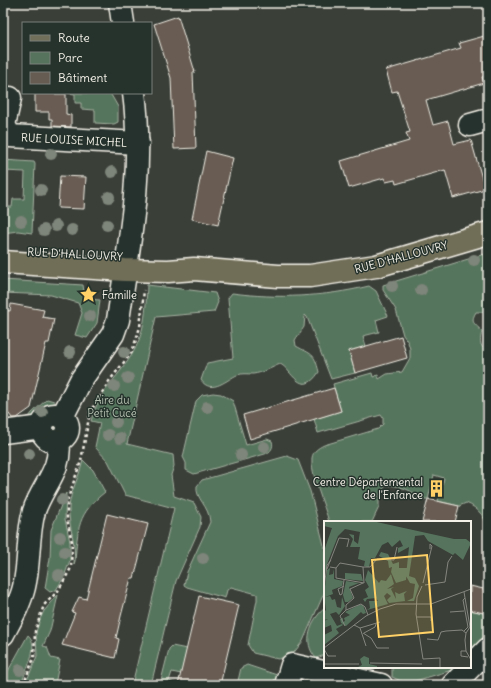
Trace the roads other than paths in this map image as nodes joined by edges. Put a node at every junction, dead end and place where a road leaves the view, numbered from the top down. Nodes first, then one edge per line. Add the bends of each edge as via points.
1 (120, 3) edge
2 (123, 22) edge
3 (134, 94) edge
4 (10, 98) dead end
5 (6, 136) edge
6 (138, 143) junction
7 (488, 233) edge
8 (3, 252) edge
9 (3, 262) edge
10 (126, 264) junction
11 (3, 432) edge
12 (50, 434) junction
13 (3, 634) edge
14 (488, 649) edge
15 (471, 666) edge
16 (470, 668) edge
17 (286, 685) edge
18 (381, 685) edge
19 (453, 685) edge

1 - 2 street
3 - 6 street
4 - 5 street, RUE LOUISE MICHEL via 4,125
5 - 6 street, RUE LOUISE MICHEL
6 - 10 street via 138,176
7 - 10 main road, RUE D'HALLOUVRY via 376,266 310,276 194,269 169,262
8 - 10 main road, RUE D'HALLOUVRY via 32,251
9 - 10 main road, RUE D'HALLOUVRY
10 - 12 street via 118,320 113,334 81,380 62,417 68,429 65,437
11 - 12 street
12 - 13 street via 59,457 35,509 24,588
14 - 15 street
16 - 19 street
17 - 18 street via 292,665

